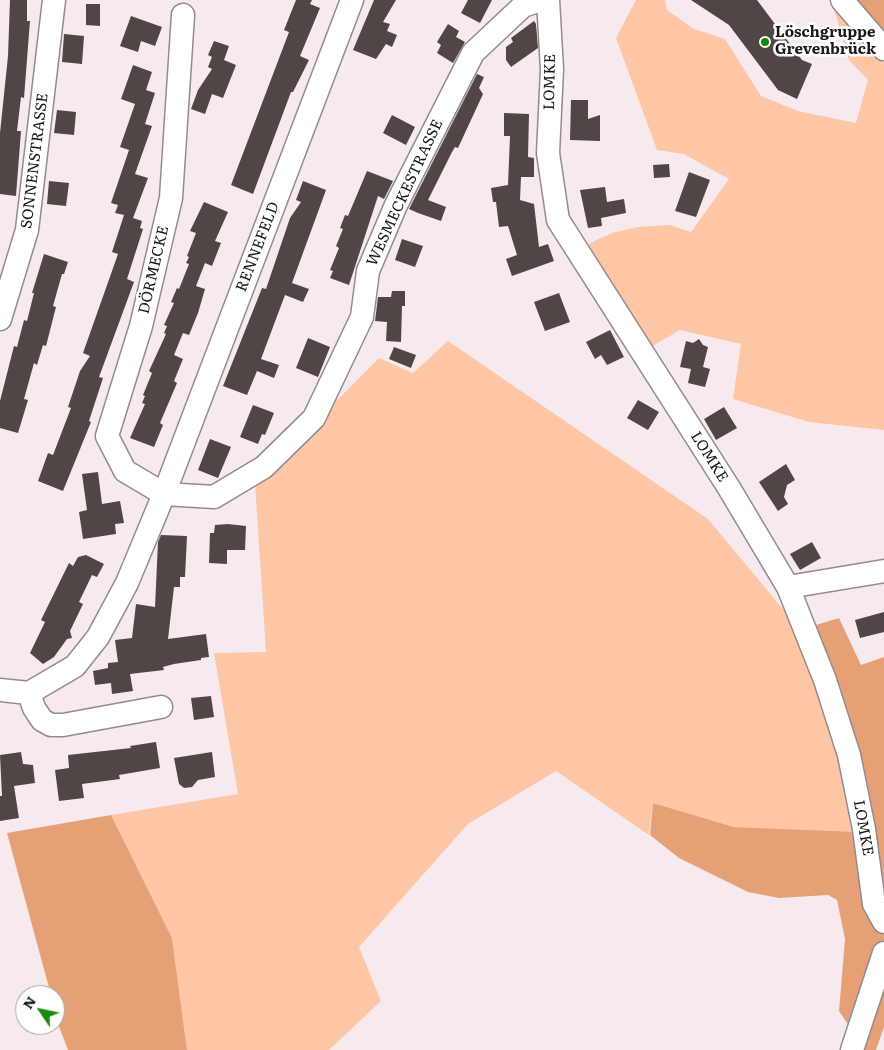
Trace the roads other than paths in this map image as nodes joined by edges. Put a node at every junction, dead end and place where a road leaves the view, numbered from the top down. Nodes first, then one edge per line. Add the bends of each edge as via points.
1 (54, 0) edge
2 (352, 0) edge
3 (541, 0) edge
4 (548, 0) edge
5 (842, 0) edge
6 (183, 16) dead end
7 (884, 49) edge
8 (0, 319) edge
9 (164, 494) junction
10 (884, 571) edge
11 (788, 587) junction
12 (0, 690) edge
13 (29, 693) junction
14 (160, 707) dead end
15 (884, 922) edge
16 (884, 954) edge
17 (852, 1050) edge

1 - 8 street, SONNENSTRASSE via 27,230
2 - 9 street, RENNEFELD
3 - 9 street, WESMECKESTRASSE via 523,6 473,53 396,205 371,262 362,317 314,418 264,467 214,497
4 - 11 street, LOMKE via 552,69 548,153 558,220 729,488
5 - 7 street
6 - 9 street, DÖRMECKE via 171,198 141,326 107,436 125,472
9 - 13 street via 127,583 98,637 75,666
10 - 11 street
11 - 15 street, LOMKE via 825,680 849,755 864,828 874,904
12 - 13 street
13 - 14 street via 42,720 51,725
16 - 17 street

